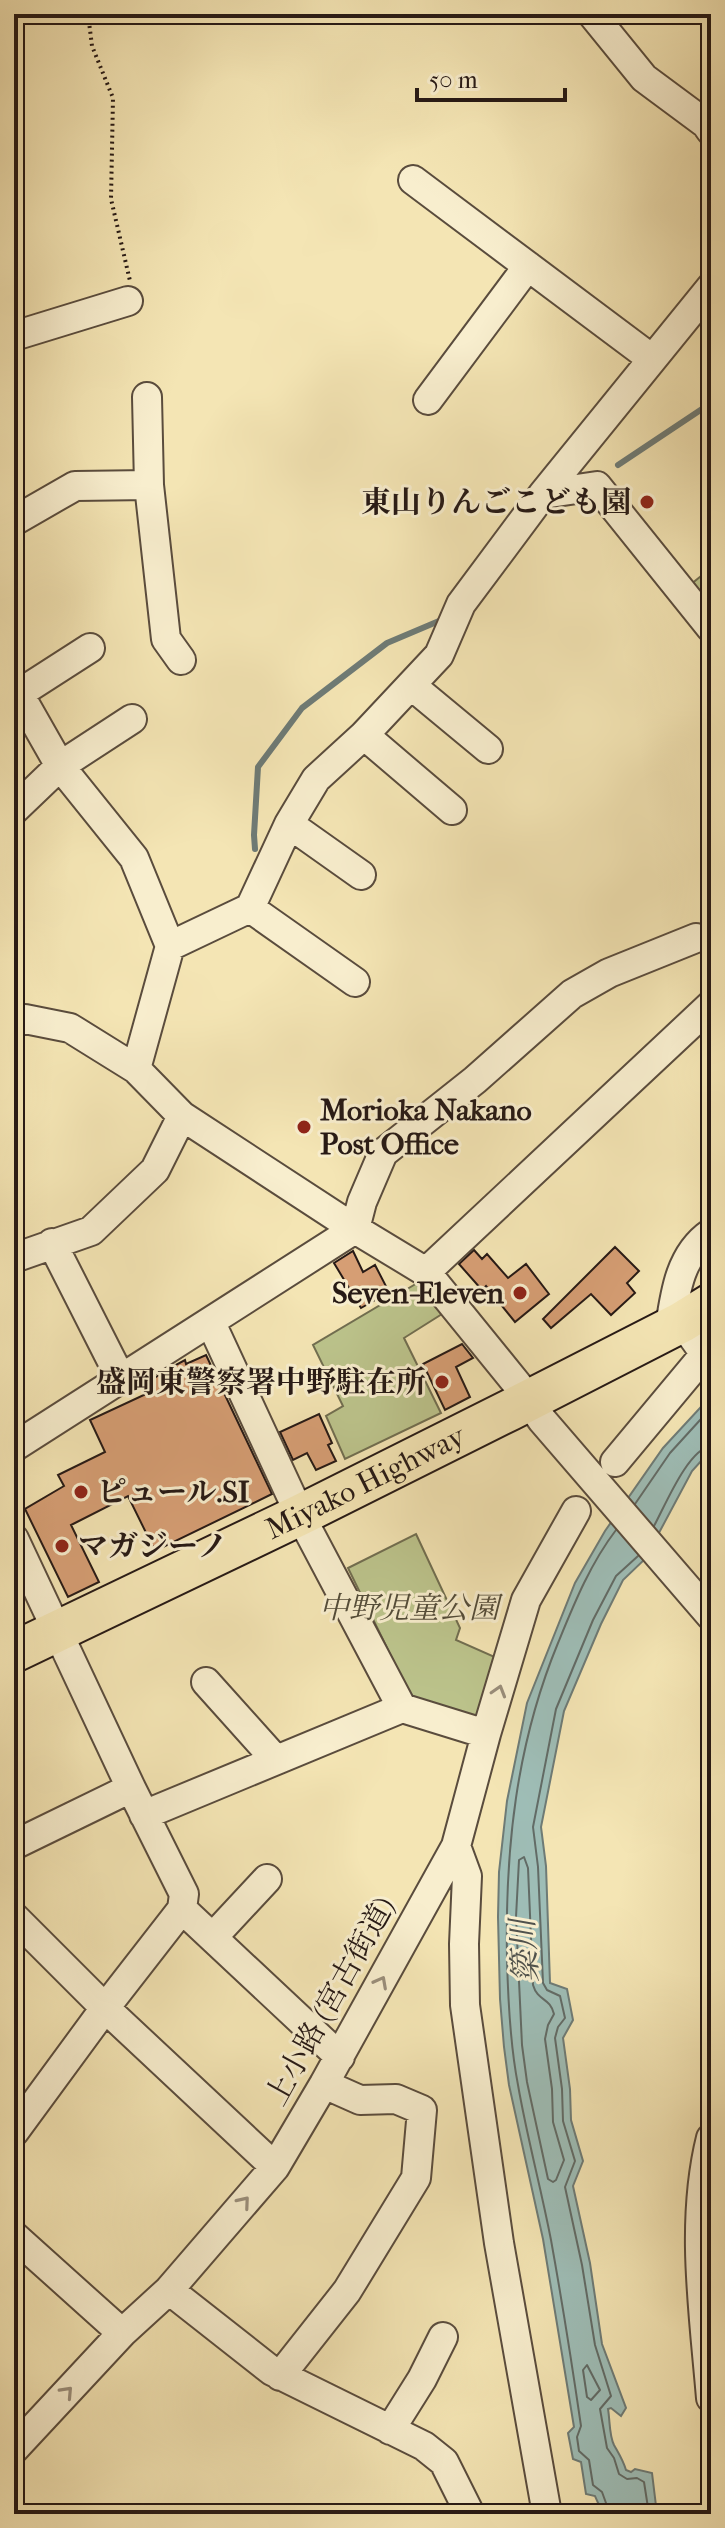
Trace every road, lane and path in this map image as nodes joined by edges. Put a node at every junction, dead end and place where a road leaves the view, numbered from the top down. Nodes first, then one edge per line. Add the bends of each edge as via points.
1 (88, 14) edge
2 (592, 14) edge
3 (711, 131) edge
4 (413, 180) dead end
5 (528, 266) junction
6 (711, 287) edge
7 (128, 301) joint
8 (14, 336) edge
9 (652, 359) junction
10 (147, 397) dead end
11 (428, 400) dead end
12 (149, 485) junction
13 (543, 494) junction
14 (14, 521) edge
15 (711, 628) edge
16 (90, 648) dead end
17 (181, 660) dead end
18 (412, 686) junction
19 (17, 689) edge
20 (132, 719) dead end
21 (364, 735) junction
22 (488, 749) dead end
23 (60, 766) junction
24 (14, 810) edge
25 (452, 810) dead end
26 (289, 824) junction
27 (361, 875) dead end
28 (250, 908) junction
29 (706, 937) edge
30 (170, 946) junction
31 (355, 982) dead end
32 (711, 1005) edge
33 (14, 1021) edge
34 (136, 1069) junction
35 (182, 1116) junction
36 (355, 1229) junction
37 (711, 1233) edge
38 (52, 1243) junction
39 (14, 1258) edge
40 (426, 1272) junction
41 (688, 1317) edge
42 (211, 1323) junction
43 (121, 1379) junction
44 (529, 1400) junction
45 (14, 1447) edge
46 (615, 1462) dead end
47 (576, 1511) dead end
48 (300, 1515) junction
49 (14, 1539) edge
50 (703, 1606) edge
51 (58, 1632) junction
52 (14, 1652) edge
53 (206, 1682) dead end
54 (402, 1708) junction
55 (486, 1734) junction
56 (276, 1760) junction
57 (131, 1788) junction
58 (144, 1815) junction
59 (14, 1845) edge
60 (456, 1846) junction
61 (267, 1879) dead end
62 (182, 1909) junction
63 (14, 1917) edge
64 (213, 1937) junction
65 (105, 2008) junction
66 (340, 2057) junction
67 (324, 2084) junction
68 (14, 2132) edge
69 (711, 2138) edge
70 (275, 2167) junction
71 (14, 2236) edge
72 (169, 2290) junction
73 (707, 2305) edge
74 (122, 2333) junction
75 (443, 2337) dead end
76 (280, 2376) junction
77 (711, 2398) edge
78 (390, 2430) junction
79 (14, 2449) edge
80 (470, 2514) edge
81 (547, 2514) edge

1 - 7 path via 92,46 113,98 111,199 130,278
2 - 3 street via 644,78
4 - 5 street
5 - 9 street
5 - 11 street
6 - 9 street
7 - 8 street
9 - 13 street
10 - 12 street
12 - 14 street via 75,486
12 - 17 street via 166,639
13 - 15 street via 597,486
13 - 18 street via 461,604 439,655
16 - 19 street
18 - 21 street
18 - 22 street
19 - 23 street
20 - 23 street
21 - 25 street
21 - 26 street via 316,779
23 - 24 street
23 - 30 street via 134,858
26 - 27 street
26 - 28 street
28 - 30 street
28 - 31 street
29 - 36 street via 609,973 572,994 383,1153
30 - 34 street
32 - 40 street
33 - 34 street via 70,1028
34 - 35 street
35 - 36 street
35 - 38 street via 155,1170 91,1231
36 - 40 street
36 - 42 street
37 - 41 street via 691,1254 676,1287
38 - 39 street
38 - 43 street
40 - 44 street
41 - 44 highway, Miyako Highway
41 - 46 street via 705,1354
42 - 43 street
42 - 48 street
43 - 45 street
44 - 48 highway, Miyako Highway
44 - 50 street
55 -> 47 street, 上小路 (宮古街道) via 526,1600
48 - 51 highway, Miyako Highway
48 - 54 street
49 - 51 street
51 - 52 highway, Miyako Highway
51 - 57 street
53 - 56 street
54 - 55 street
54 - 56 street
55 - 60 street, 上小路 (宮古街道)
56 - 58 street
57 - 58 street
57 - 59 street
58 - 62 street via 184,1894
66 -> 60 street, 上小路 (宮古街道)
60 - 81 street via 467,1876 465,2005 499,2243
61 - 64 street
62 - 64 street
62 - 65 street
63 - 65 street
64 - 66 street
65 - 68 street
65 - 70 street
66 - 67 street, 上小路 (宮古街道)
67 - 70 street, 上小路 (宮古街道)
67 - 76 street via 360,2100 396,2099 422,2110 416,2178 347,2291
69 - 73 street via 699,2233
72 -> 70 street, 上小路 (宮古街道)
71 - 74 street
72 - 74 street, 上小路 (宮古街道)
72 - 76 street
73 - 77 street
79 -> 74 street, 上小路 (宮古街道)
75 - 78 street
76 - 78 street
78 - 80 street via 455,2458

